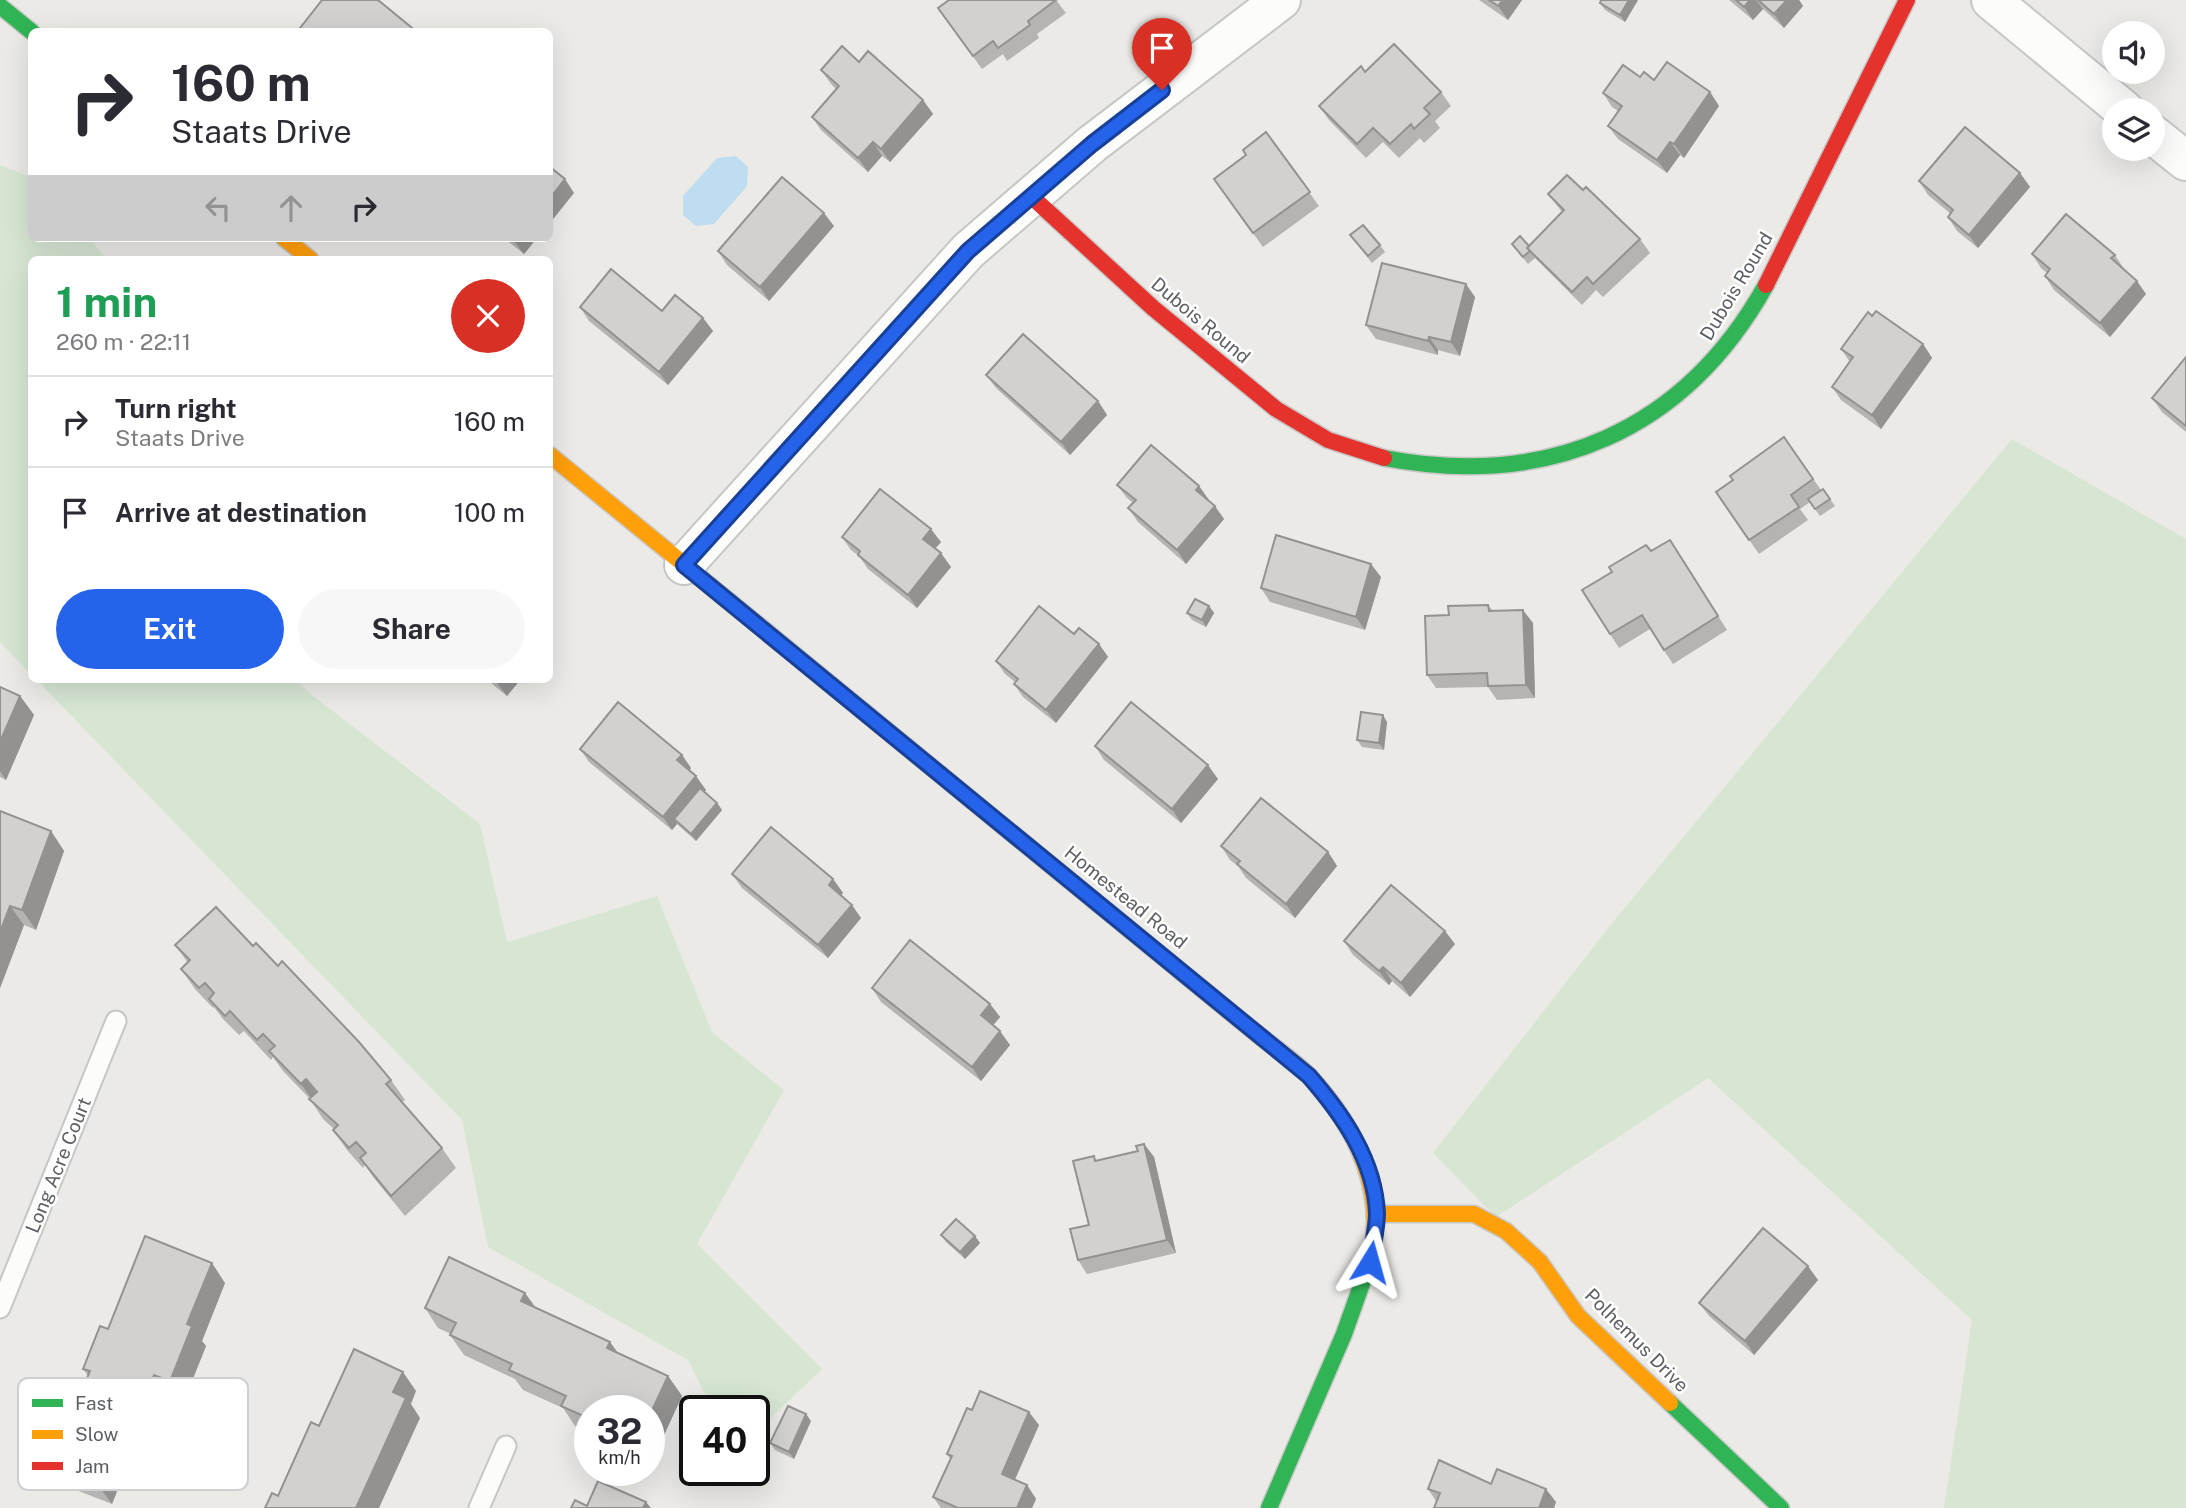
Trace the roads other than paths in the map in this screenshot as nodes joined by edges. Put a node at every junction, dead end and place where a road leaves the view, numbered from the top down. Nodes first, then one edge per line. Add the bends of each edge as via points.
1 (1281, 0) edge
2 (1907, 0) edge
3 (1991, 0) edge
4 (0, 6) edge
5 (28, 29) edge
6 (2109, 98) edge
7 (2165, 144) edge
8 (2186, 161) edge
9 (1032, 197) junction
10 (289, 242) edge
11 (306, 256) edge
12 (553, 457) edge
13 (684, 565) junction
14 (116, 1021) dead end
15 (1377, 1214) junction
16 (0, 1308) edge
17 (506, 1446) dead end
18 (479, 1508) edge
19 (1269, 1508) edge
20 (1781, 1508) edge

1 - 9 street via 1142,104
2 - 9 street, Dubois Round via 1781,256 1719,356 1633,425 1578,450 1541,459 1505,467 1437,466 1382,458 1326,439 1278,411 1199,348
3 - 6 street
4 - 5 street
7 - 8 street
9 - 13 street via 968,251
10 - 11 street
12 - 13 street, Homestead Road
13 - 15 street, Homestead Road via 1309,1076 1337,1108 1359,1146
14 - 16 lane, Long Acre Court
15 - 19 street, Homestead Road via 1370,1262 1354,1310
15 - 20 street, Polhemus Drive via 1474,1214 1506,1231 1541,1262 1578,1316
17 - 18 lane

